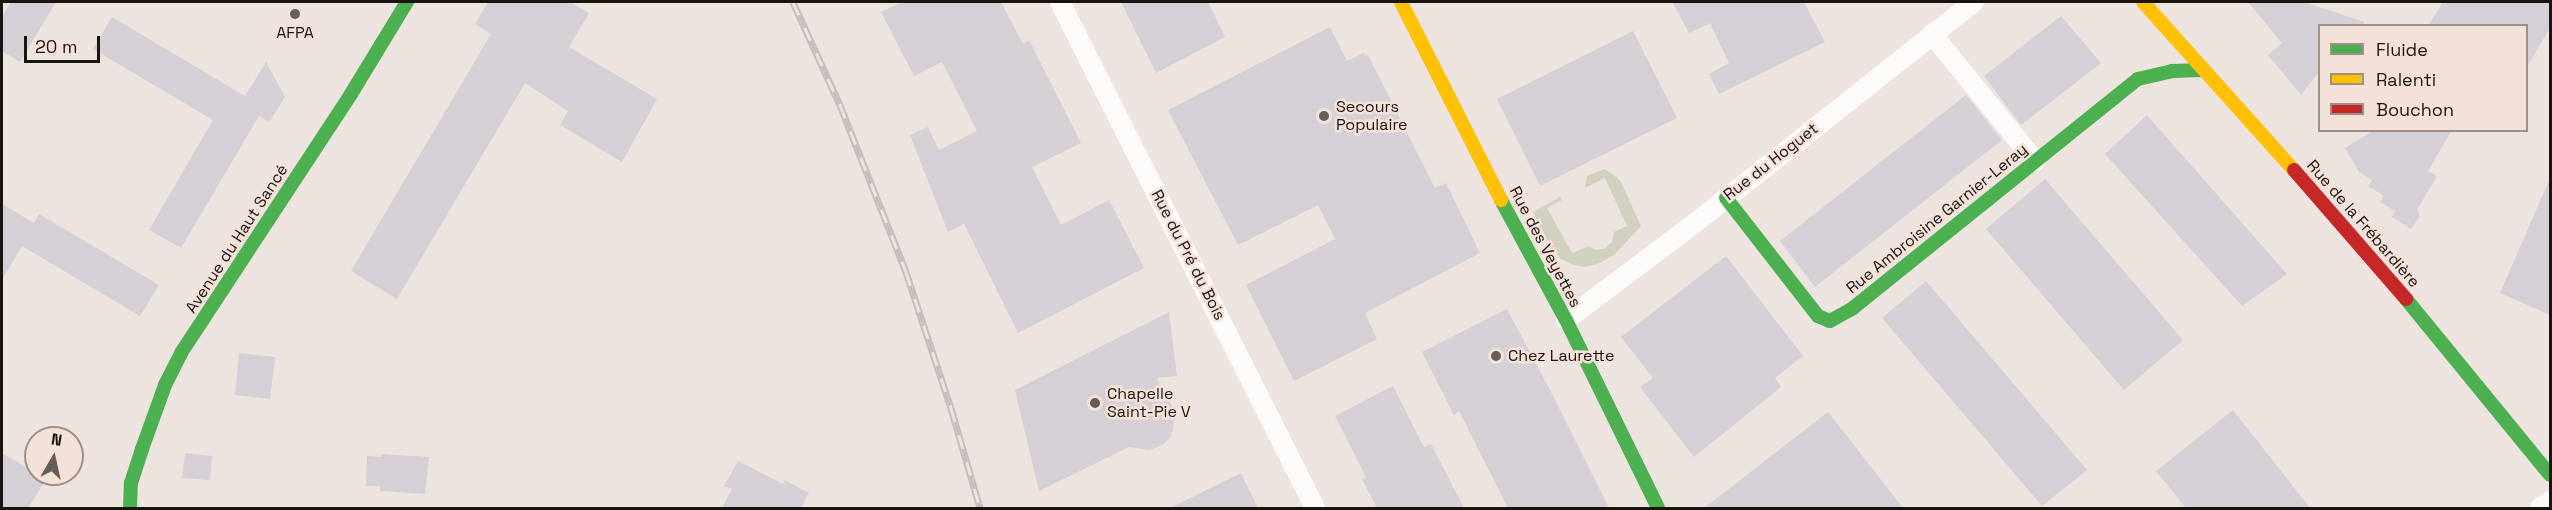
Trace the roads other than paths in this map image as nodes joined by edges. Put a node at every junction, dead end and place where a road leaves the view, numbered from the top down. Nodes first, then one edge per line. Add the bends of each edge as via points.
1 (407, 2) edge
2 (1059, 2) edge
3 (1401, 2) edge
4 (1974, 2) edge
5 (2143, 2) edge
6 (1932, 34) junction
7 (2203, 69) junction
8 (2035, 161) junction
9 (1726, 198) junction
10 (1566, 320) junction
11 (2550, 475) edge
12 (2550, 501) edge
13 (130, 508) edge
14 (1315, 508) edge
15 (1658, 508) edge
16 (2540, 508) edge

1 - 13 street, Avenue du Haut Sancé via 182,353 165,385 130,483
2 - 14 street, Rue du Pré du Bois
3 - 10 street, Rue des Veyettes via 1535,267
4 - 6 street, Rue du Hoguet
5 - 7 street, Rue de la Frébardière
6 - 8 street
6 - 9 street, Rue du Hoguet
7 - 8 street, Rue Ambroisine Garnier-Leray via 2138,79
7 - 11 street, Rue de la Frébardière via 2363,247
8 - 9 street, Rue Ambroisine Garnier-Leray via 1853,308 1830,321 1818,316
9 - 10 street, Rue du Hoguet
10 - 15 street, Rue des Veyettes
12 - 16 street

